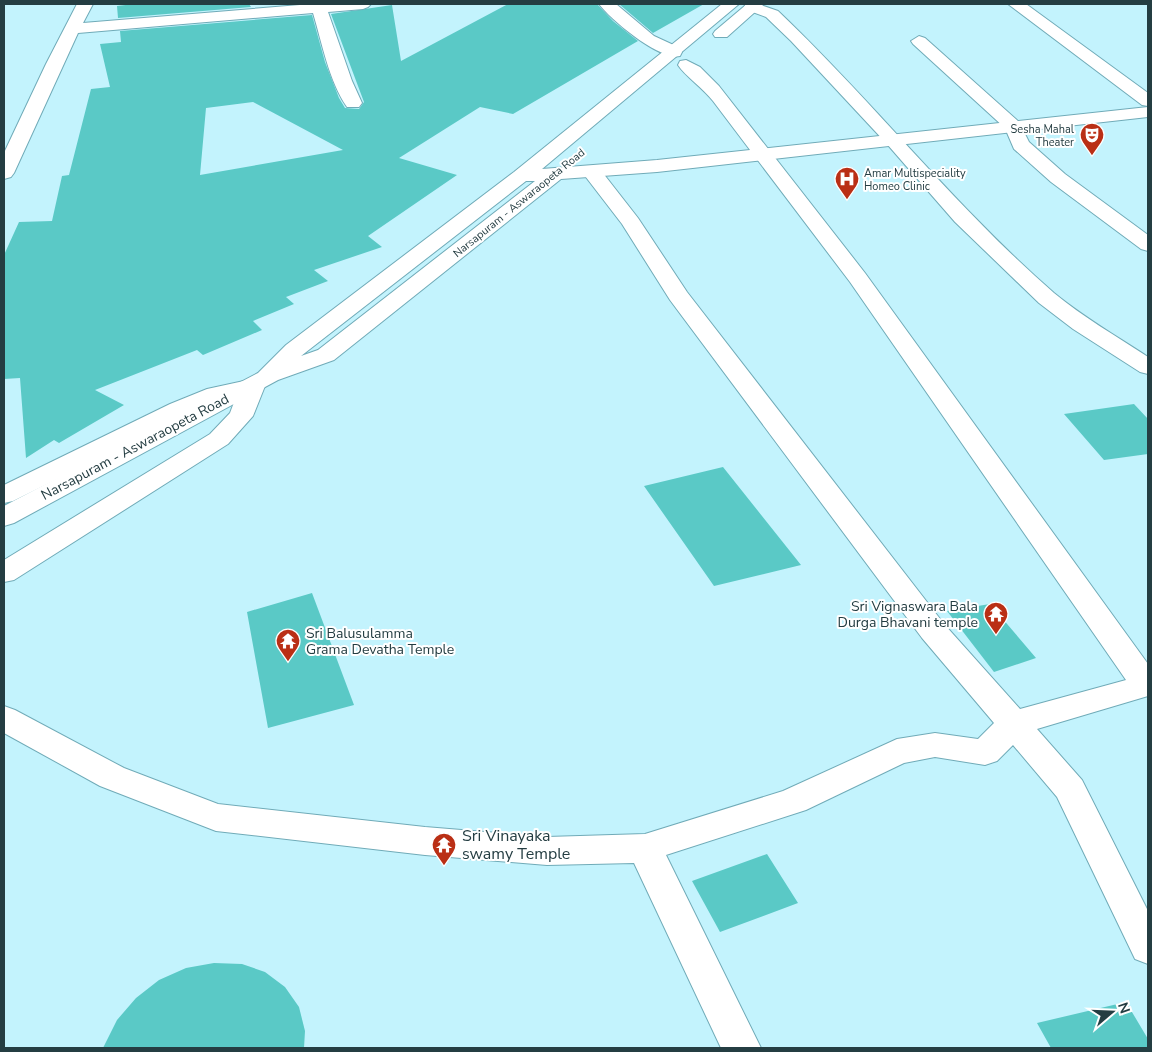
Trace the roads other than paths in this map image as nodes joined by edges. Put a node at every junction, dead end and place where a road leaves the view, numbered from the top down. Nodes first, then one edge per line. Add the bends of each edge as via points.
1 (85, 4) edge
2 (363, 4) edge
3 (607, 4) edge
4 (731, 4) edge
5 (1016, 4) edge
6 (754, 5) edge
7 (319, 8) junction
8 (72, 29) junction
9 (919, 41) dead end
10 (680, 58) junction
11 (657, 89) dead end
12 (1148, 101) edge
13 (353, 103) dead end
14 (1148, 112) edge
15 (1013, 126) junction
16 (894, 140) junction
17 (765, 154) junction
18 (588, 161) junction
19 (4, 173) edge
20 (555, 174) junction
21 (521, 176) junction
22 (1148, 245) edge
23 (1148, 367) edge
24 (260, 382) junction
25 (4, 494) edge
26 (4, 517) edge
27 (4, 573) edge
28 (1148, 685) edge
29 (4, 718) edge
30 (1014, 723) junction
31 (645, 848) junction
32 (1148, 948) edge
33 (741, 1048) edge

1 - 8 street
2 - 7 street
3 - 10 street via 648,39
4 - 10 street, Narsapuram - Aswaraopeta Road
5 - 12 street
6 - 10 street, Narsapuram - Aswaraopeta Road
6 - 16 street via 772,14
7 - 8 street
7 - 13 street
8 - 19 street
9 - 15 street
10 - 11 street, Narsapuram - Aswaraopeta Road
10 - 17 street via 701,75
10 - 21 street, Narsapuram - Aswaraopeta Road
14 - 15 street
15 - 16 street
15 - 22 street via 1021,145 1058,178
16 - 17 street
16 - 23 street via 962,218 1046,298
17 - 18 street
17 - 28 street via 958,415 1063,571
18 - 20 street, Narsapuram - Aswaraopeta Road
18 - 30 street via 678,295 933,631
20 - 21 street
20 - 24 street, Narsapuram - Aswaraopeta Road via 326,355
21 - 24 street, Narsapuram - Aswaraopeta Road via 294,350
24 - 25 street via 216,394 179,409
24 - 26 street, Narsapuram - Aswaraopeta Road
24 - 27 street via 241,416 219,439
28 - 30 street
29 - 31 street via 112,777 216,818 425,842 547,851
30 - 31 street via 985,752 935,745 897,752 794,801
30 - 32 street via 1070,789
31 - 33 street

